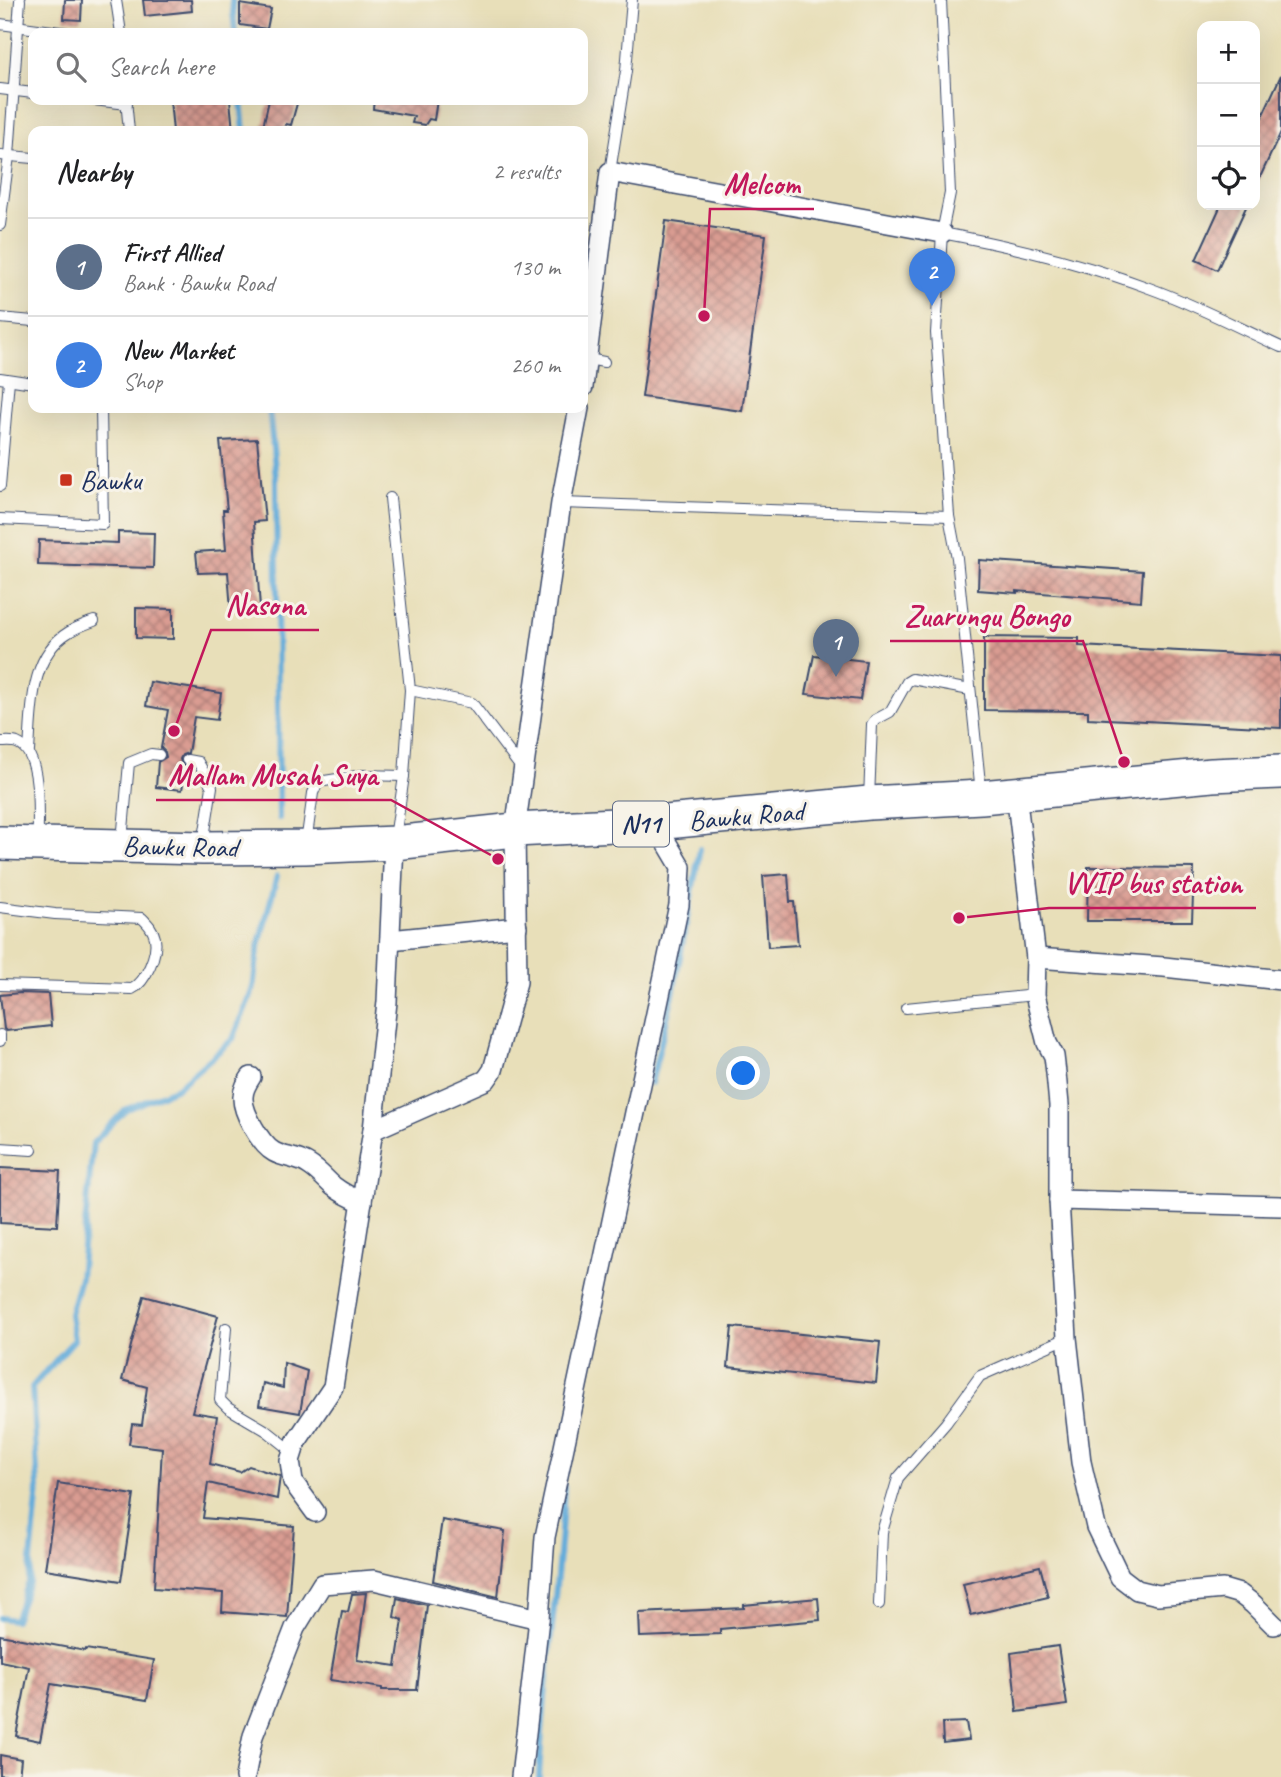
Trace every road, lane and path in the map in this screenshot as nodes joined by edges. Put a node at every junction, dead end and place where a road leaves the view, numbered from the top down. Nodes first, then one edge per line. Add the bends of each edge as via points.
1 (20, 0) edge
2 (116, 0) edge
3 (632, 0) edge
4 (941, 0) edge
5 (0, 24) edge
6 (18, 26) junction
7 (32, 28) edge
8 (120, 28) edge
9 (0, 89) edge
10 (13, 90) junction
11 (28, 92) edge
12 (126, 105) edge
13 (128, 126) edge
14 (4, 155) edge
15 (28, 157) edge
16 (610, 172) junction
17 (0, 225) edge
18 (942, 233) junction
19 (0, 318) edge
20 (28, 321) edge
21 (1281, 347) edge
22 (588, 377) edge
23 (5, 379) edge
24 (28, 382) edge
25 (101, 413) edge
26 (578, 413) edge
27 (0, 486) edge
28 (390, 498) dead end
29 (561, 503) junction
30 (949, 516) junction
31 (0, 519) edge
32 (94, 621) dead end
33 (410, 690) junction
34 (970, 690) junction
35 (1, 742) edge
36 (29, 751) junction
37 (159, 755) dead end
38 (187, 760) dead end
39 (524, 771) junction
40 (1281, 772) edge
41 (404, 776) junction
42 (1016, 793) junction
43 (981, 797) junction
44 (869, 803) junction
45 (655, 823) junction
46 (515, 830) junction
47 (0, 843) edge
48 (394, 843) junction
49 (38, 844) junction
50 (122, 845) junction
51 (305, 847) junction
52 (203, 848) junction
53 (0, 907) edge
54 (517, 927) junction
55 (390, 940) junction
56 (1036, 958) junction
57 (1281, 980) edge
58 (0, 985) edge
59 (1035, 995) junction
60 (906, 1007) dead end
61 (0, 1035) edge
62 (0, 1041) edge
63 (251, 1077) dead end
64 (373, 1130) junction
65 (0, 1148) edge
66 (32, 1150) dead end
67 (1059, 1200) junction
68 (362, 1202) junction
69 (1281, 1206) edge
70 (226, 1328) dead end
71 (1068, 1338) junction
72 (292, 1450) junction
73 (315, 1512) dead end
74 (879, 1604) dead end
75 (539, 1619) junction
76 (1274, 1625) dead end
77 (245, 1777) edge
78 (522, 1777) edge

1 - 6 lane
2 - 8 lane
3 - 16 lane
4 - 18 lane via 950,193
5 - 6 lane
6 - 7 lane
6 - 10 lane
9 - 10 lane
10 - 11 lane
10 - 14 lane
12 - 13 lane
14 - 15 lane
14 - 17 lane
16 - 18 street
16 - 22 street via 596,360
18 - 21 lane via 1069,262 1138,284
18 - 30 lane via 936,333
19 - 20 lane
23 - 24 lane
23 - 27 lane
25 - 31 lane via 103,524
26 - 29 street
28 - 33 lane
29 - 30 lane
29 - 39 street
30 - 34 lane
32 - 36 lane via 69,632 51,648 38,671
33 - 39 lane via 472,703
33 - 41 lane
34 - 43 lane
34 - 44 lane via 906,681 890,712 872,724
35 - 36 lane via 17,743
36 - 49 lane via 35,767
37 - 50 lane via 129,763
38 - 52 lane via 198,762 212,787
39 - 46 street
40 - 42 highway, Bawku Road / N11
41 - 48 lane
41 - 51 lane via 363,775 318,782
42 - 43 highway, Bawku Road / N11
42 - 56 street
43 - 44 highway, Bawku Road / N11
44 - 45 highway, Bawku Road / N11
45 - 46 highway, Bawku Road / N11
45 - 75 street via 681,867 679,905 545,1537
46 - 48 highway, Bawku Road / N11
46 - 54 street
47 - 49 highway, Bawku Road / N11
48 - 51 highway, Bawku Road / N11
48 - 55 street
49 - 50 highway, Bawku Road / N11
50 - 52 highway, Bawku Road / N11
51 - 52 highway, Bawku Road / N11
53 - 58 lane via 142,918 155,939 155,953 142,981 132,989
54 - 55 street
54 - 64 street via 517,982 493,1070 486,1080
55 - 64 street
56 - 57 street
56 - 59 street
59 - 60 lane
59 - 67 street via 1055,1064
61 - 62 lane
63 - 68 street via 245,1086 244,1107 268,1148 307,1163 336,1189
64 - 68 street
65 - 66 lane
67 - 69 street
67 - 71 street
68 - 72 street via 332,1387
70 - 72 lane via 220,1400
71 - 74 lane via 980,1376 898,1478 881,1532
71 - 76 street via 1081,1462 1096,1527 1120,1577 1136,1590 1158,1595 1223,1589 1240,1594
72 - 73 street via 293,1482
75 - 77 street via 374,1580 322,1584 295,1628 253,1737
75 - 78 street

